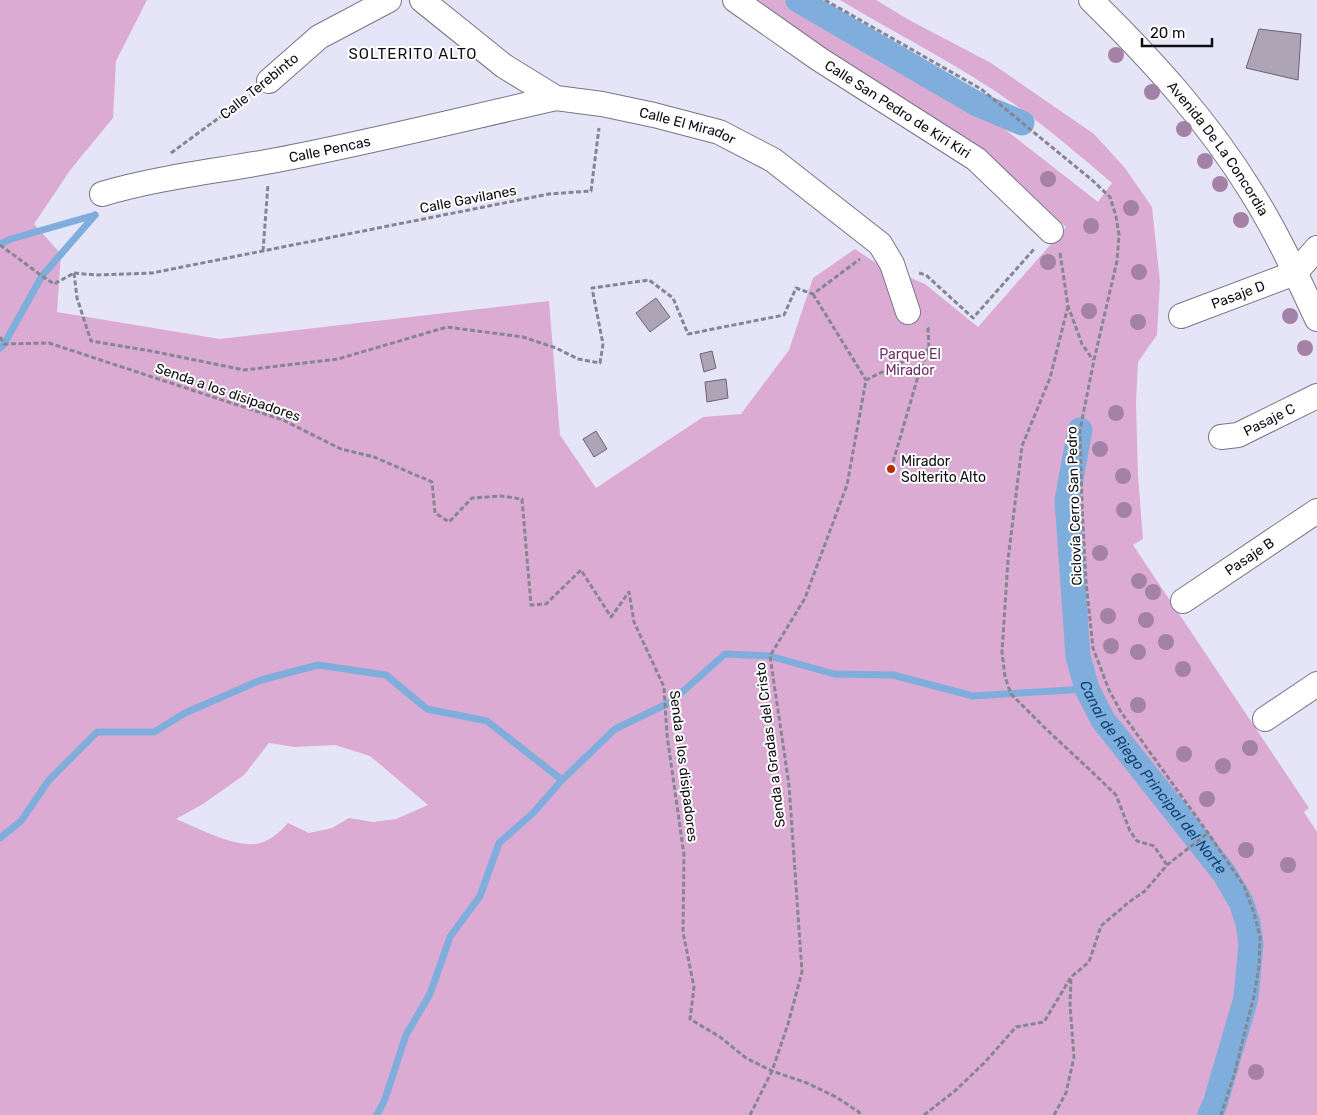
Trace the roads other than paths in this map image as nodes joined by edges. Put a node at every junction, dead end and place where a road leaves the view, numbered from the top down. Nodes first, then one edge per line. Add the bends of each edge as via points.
1 (389, 0) edge
2 (422, 0) edge
3 (734, 0) edge
4 (1091, 0) edge
5 (269, 81) road end
6 (556, 98) junction
7 (102, 194) dead end
8 (1050, 231) road end
9 (1317, 248) edge
10 (1295, 273) junction
11 (908, 312) road end
12 (1181, 316) dead end
13 (1317, 319) edge
14 (1317, 396) edge
15 (1222, 436) dead end
16 (1317, 512) edge
17 (1183, 601) dead end
18 (1317, 684) edge
19 (1265, 719) dead end

1 - 5 street, Calle Terebinto via 319,37
2 - 6 street, Calle El Mirador via 504,66
3 - 8 street, Calle San Pedro de Kiri Kiri via 819,59 976,159
4 - 10 street, Avenida De La Concordia via 1191,106 1252,192
6 - 7 street, Calle Pencas via 352,145 136,184
6 - 11 street, Calle El Mirador via 602,104 719,132 773,160 880,244 892,264
9 - 10 street
10 - 12 street, Pasaje D
10 - 13 street, Avenida De La Concordia
14 - 15 street, Pasaje C via 1238,435
16 - 17 street, Pasaje B
18 - 19 street

